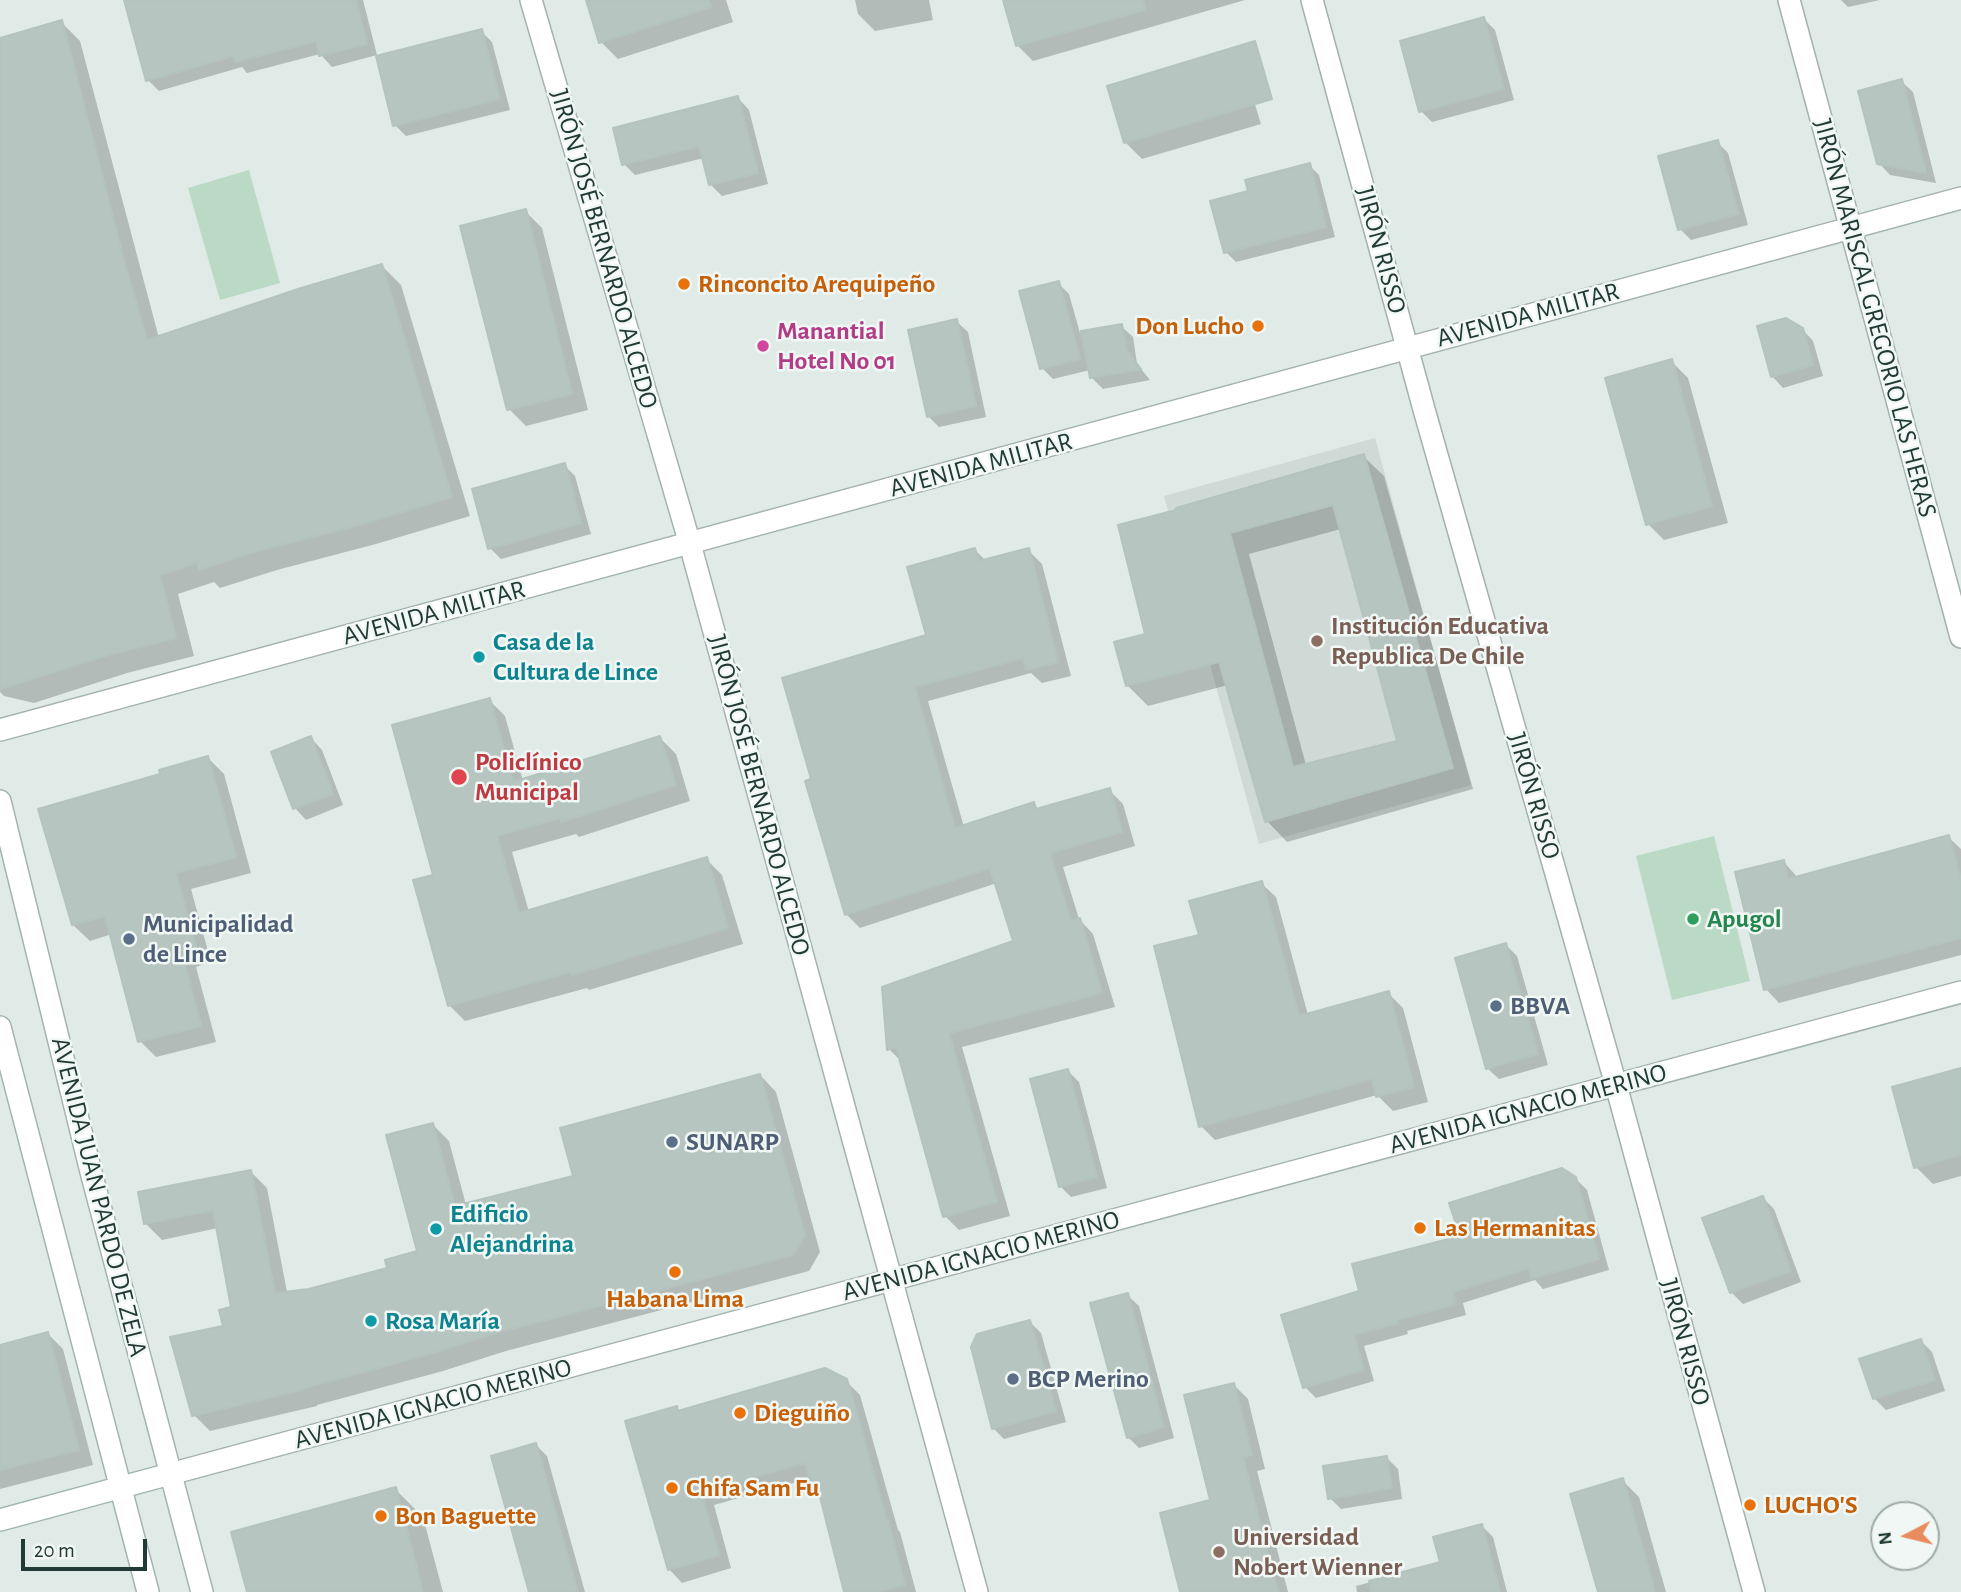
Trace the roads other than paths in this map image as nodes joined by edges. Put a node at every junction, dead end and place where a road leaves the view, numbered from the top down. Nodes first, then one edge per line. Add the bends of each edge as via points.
1 (531, 0) edge
2 (1312, 0) edge
3 (1789, 0) edge
4 (1961, 198) edge
5 (1851, 227) junction
6 (1407, 348) junction
7 (690, 544) junction
8 (1961, 637) edge
9 (0, 730) edge
10 (0, 801) edge
11 (1961, 992) edge
12 (0, 1027) edge
13 (1616, 1085) junction
14 (892, 1280) junction
15 (170, 1474) junction
16 (119, 1488) junction
17 (0, 1520) edge
18 (148, 1592) edge
19 (202, 1592) edge
20 (976, 1592) edge
21 (1754, 1592) edge

1 - 7 street, JIRÓN JOSÉ BERNARDO ALCEDO
2 - 6 street, JIRÓN RISSO
3 - 5 street, JIRÓN MARISCAL GREGORIO LAS HERAS
4 - 5 street, AVENIDA MILITAR
5 - 6 street, AVENIDA MILITAR
5 - 8 street, JIRÓN MARISCAL GREGORIO LAS HERAS
6 - 7 street, AVENIDA MILITAR
6 - 13 street, JIRÓN RISSO
7 - 9 street, AVENIDA MILITAR
7 - 14 street, JIRÓN JOSÉ BERNARDO ALCEDO
10 - 15 street, AVENIDA JUAN PARDO DE ZELA
11 - 13 street, AVENIDA IGNACIO MERINO
12 - 16 street, AVENIDA JUAN PARDO DE ZELA
13 - 14 street, AVENIDA IGNACIO MERINO
13 - 21 street, JIRÓN RISSO
14 - 15 street, AVENIDA IGNACIO MERINO
14 - 20 street, JIRÓN JOSÉ BERNARDO ALCEDO
15 - 16 street, AVENIDA IGNACIO MERINO
15 - 19 street, AVENIDA JUAN PARDO DE ZELA
16 - 17 street, AVENIDA IGNACIO MERINO
16 - 18 street, AVENIDA JUAN PARDO DE ZELA

